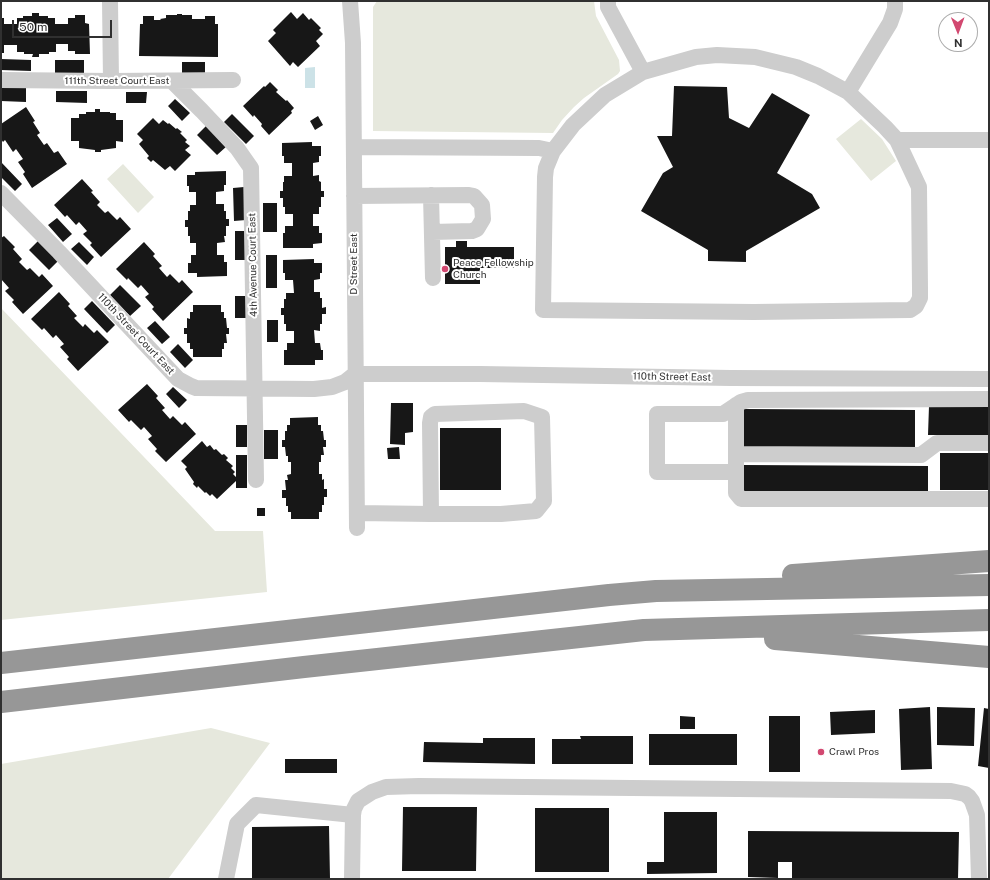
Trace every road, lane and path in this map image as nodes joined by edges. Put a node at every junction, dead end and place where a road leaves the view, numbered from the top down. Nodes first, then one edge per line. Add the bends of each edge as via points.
1 (110, 1) edge
2 (350, 1) edge
3 (608, 1) edge
4 (895, 1) edge
5 (643, 72) junction
6 (1, 80) edge
7 (233, 80) dead end
8 (111, 81) junction
9 (172, 81) junction
10 (848, 92) junction
11 (896, 140) junction
12 (989, 140) edge
13 (354, 147) junction
14 (553, 152) junction
15 (1, 193) edge
16 (431, 195) junction
17 (354, 196) junction
18 (432, 232) junction
19 (433, 278) dead end
20 (355, 374) junction
21 (989, 379) edge
22 (255, 388) junction
23 (989, 399) edge
24 (736, 405) junction
25 (989, 443) edge
26 (736, 454) junction
27 (736, 472) junction
28 (256, 480) dead end
29 (989, 499) edge
30 (431, 514) junction
31 (989, 561) edge
32 (989, 585) edge
33 (609, 595) junction
34 (989, 620) edge
35 (644, 630) junction
36 (989, 657) edge
37 (1, 663) edge
38 (1, 702) edge
39 (353, 815) junction
40 (984, 843) edge
41 (226, 879) edge
42 (352, 879) edge
43 (978, 879) edge

1 - 8 street
2 - 13 street, D Street East
3 - 5 street via 608,7
4 - 10 street via 890,22
5 - 10 street via 696,57 744,55 796,67
5 - 14 street via 605,95 573,125
6 - 8 street, 111th Street Court East
7 - 9 street, 111th Street Court East
8 - 9 street, 111th Street Court East
9 - 22 street, 4th Avenue Court East via 232,143 251,168
10 - 11 street
11 - 12 street
11 - 14 street via 919,187 920,298 916,306 910,310 543,310 545,177
13 - 14 street via 540,148
13 - 17 street, D Street East
15 - 22 street, 110th Street Court East via 178,379 196,388
16 - 17 street
16 - 18 street
16 - 18 street via 474,196 482,205 483,212 483,219 477,229 472,231
17 - 20 street, D Street East
18 - 19 street
20 - 21 street, 110th Street East
20 - 22 street, 110th Street Court East via 345,382 332,387
20 - 30 street, D Street East via 357,520
22 - 28 street, 4th Avenue Court East
23 - 24 street via 748,400
24 - 26 street
24 - 27 street via 723,414 657,414 657,472
25 - 26 street via 937,443 921,455
26 - 27 street
27 - 29 street via 736,493 741,499 746,500
30 - 30 street via 536,511 544,501 542,417 524,411 435,414 431,417
31 - 33 highway via 736,579
32 - 33 highway via 664,591
33 - 37 highway
34 - 35 highway
35 - 36 highway via 750,636
35 - 38 highway via 304,666
39 - 40 street via 358,801 386,787 951,790 965,794 972,801
39 - 41 street via 256,805 236,824
39 - 42 street
40 - 43 street

